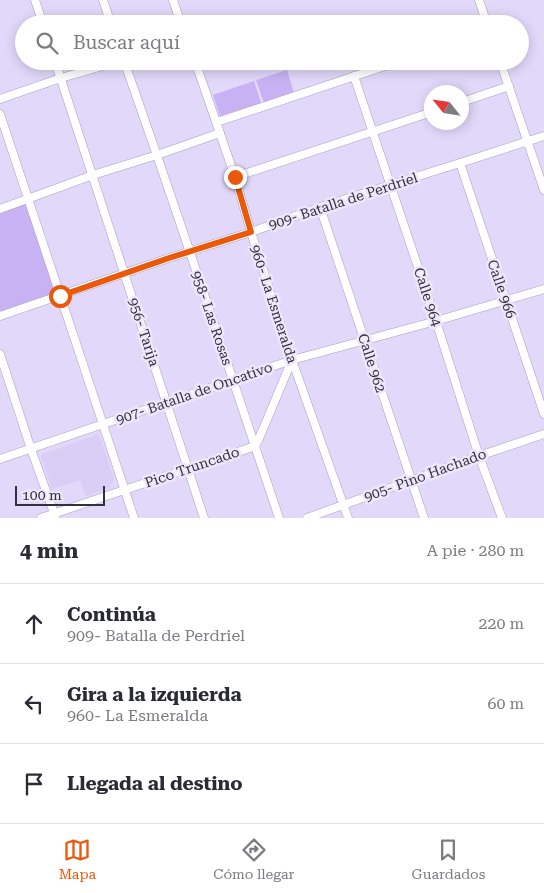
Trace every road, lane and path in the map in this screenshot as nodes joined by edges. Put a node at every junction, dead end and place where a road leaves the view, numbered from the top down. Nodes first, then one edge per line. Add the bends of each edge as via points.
1 (35, 0) edge
2 (103, 0) edge
3 (173, 0) edge
4 (479, 0) edge
5 (40, 15) edge
6 (108, 15) edge
7 (178, 15) edge
8 (484, 15) edge
9 (59, 70) edge
10 (89, 70) edge
11 (127, 70) edge
12 (198, 70) edge
13 (372, 70) edge
14 (503, 70) edge
15 (354, 76) junction
16 (61, 78) junction
17 (509, 86) junction
18 (0, 99) edge
19 (469, 100) edge
20 (0, 114) edge
21 (424, 115) edge
22 (217, 122) junction
23 (373, 132) junction
24 (220, 133) junction
25 (544, 136) edge
26 (528, 140) junction
27 (157, 155) junction
28 (460, 163) junction
29 (93, 175) junction
30 (235, 177) junction
31 (390, 185) junction
32 (544, 190) edge
33 (28, 199) junction
34 (320, 207) junction
35 (0, 209) edge
36 (251, 232) junction
37 (190, 251) junction
38 (125, 274) junction
39 (544, 289) edge
40 (60, 296) junction
41 (506, 300) junction
42 (0, 316) edge
43 (436, 321) junction
44 (364, 340) junction
45 (0, 354) edge
46 (292, 360) junction
47 (234, 380) junction
48 (167, 402) junction
49 (544, 414) edge
50 (103, 424) junction
51 (544, 434) edge
52 (255, 446) junction
53 (31, 450) junction
54 (479, 456) junction
55 (0, 459) edge
56 (187, 468) junction
57 (411, 480) junction
58 (124, 490) junction
59 (343, 505) junction
60 (55, 516) edge
61 (41, 518) edge
62 (134, 518) edge
63 (204, 518) edge
64 (279, 518) edge
65 (307, 518) edge
66 (348, 518) edge
67 (424, 518) edge
68 (502, 518) edge

1 - 5 street
2 - 6 street
3 - 7 street
4 - 8 street
9 - 16 street, 956- Tarija
10 - 16 street
11 - 27 street, 958- Las Rosas
12 - 22 street, 960- La Esmeralda
13 - 15 street
14 - 17 street
15 - 22 street
15 - 23 street, Calle 964
16 - 18 street
16 - 29 street, 956- Tarija
17 - 19 street
17 - 26 street
20 - 33 street
21 - 23 street
22 - 24 street, 960- La Esmeralda
23 - 30 street
23 - 31 street, Calle 964
24 - 27 street
24 - 30 street, 960- La Esmeralda
25 - 26 street, 909- Batalla de Perdriel
26 - 28 street, 909- Batalla de Perdriel
26 - 32 street
27 - 29 street
27 - 37 street, 958- Las Rosas
28 - 31 street, 909- Batalla de Perdriel
28 - 41 street, Calle 966
29 - 33 street
29 - 38 street, 956- Tarija
30 - 36 street, 960- La Esmeralda
31 - 34 street, 909- Batalla de Perdriel
31 - 43 street, Calle 964
33 - 35 street
33 - 40 street
34 - 36 street, 909- Batalla de Perdriel
34 - 44 street, Calle 962
36 - 37 street, 909- Batalla de Perdriel
36 - 46 street, 960- La Esmeralda
37 - 38 street, 909- Batalla de Perdriel
37 - 47 street, 958- Las Rosas
38 - 40 street, 909- Batalla de Perdriel
38 - 48 street, 956- Tarija
39 - 41 street, 907- Batalla de Oncativo
40 - 42 street, 909- Batalla de Perdriel
40 - 50 street
41 - 43 street, 907- Batalla de Oncativo
41 - 49 street, Calle 966
43 - 44 street, 907- Batalla de Oncativo
43 - 54 street, Calle 964
44 - 46 street, 907- Batalla de Oncativo
44 - 57 street, Calle 962
45 - 53 street
46 - 47 street, 907- Batalla de Oncativo
46 - 52 street, Pico Truncado
46 - 59 street, 960- La Esmeralda
47 - 48 street, 907- Batalla de Oncativo
47 - 52 street, 958- Las Rosas
48 - 50 street, 907- Batalla de Oncativo
48 - 56 street, 956- Tarija
50 - 53 street, 907- Batalla de Oncativo
50 - 58 street
51 - 54 street, 905- Pino Hachado
52 - 56 street, Pico Truncado
52 - 64 street, 958- Las Rosas
53 - 55 street
53 - 60 street
54 - 57 street, 905- Pino Hachado
54 - 68 street, Calle 964
56 - 58 street, Pico Truncado
56 - 63 street, 956- Tarija
57 - 59 street, 905- Pino Hachado
57 - 67 street, Calle 962
58 - 60 street, Pico Truncado
58 - 62 street
59 - 65 street, 905- Pino Hachado
59 - 66 street, 960- La Esmeralda
60 - 61 street, Pico Truncado

